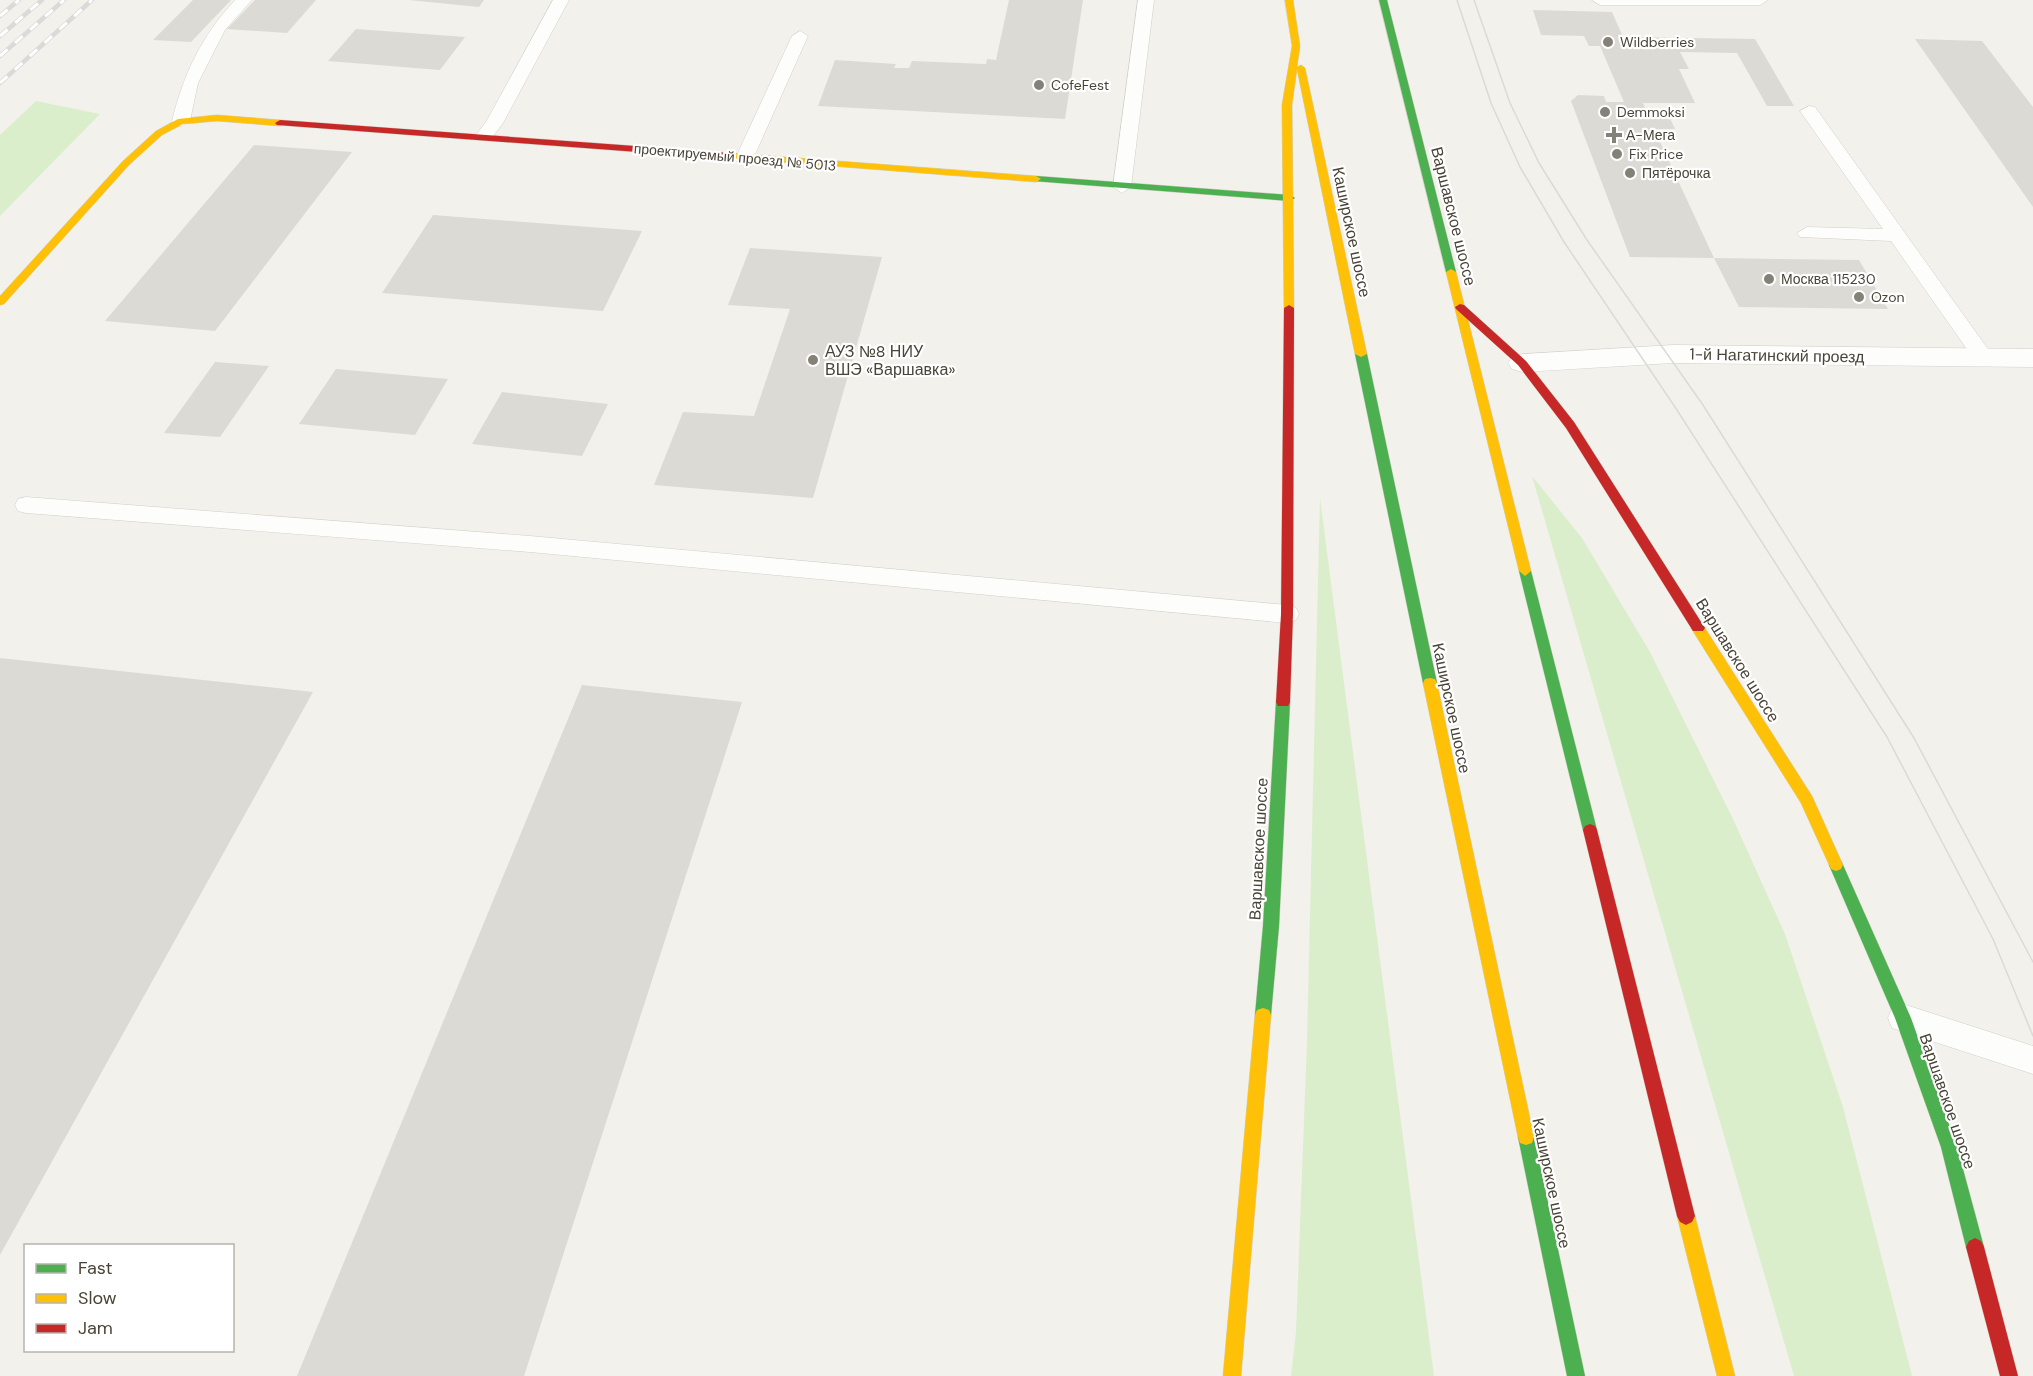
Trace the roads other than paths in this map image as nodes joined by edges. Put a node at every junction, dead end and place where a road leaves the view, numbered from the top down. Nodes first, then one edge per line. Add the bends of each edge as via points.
1 (244, 0) edge
2 (561, 0) edge
3 (1146, 0) edge
4 (1289, 0) edge
5 (1383, 0) edge
6 (1600, 0) edge
7 (1760, 0) edge
8 (800, 36) dead end
9 (1296, 46) junction
10 (1809, 111) dead end
11 (181, 122) junction
12 (484, 136) junction
13 (744, 159) junction
14 (1122, 187) junction
15 (1290, 198) junction
16 (1807, 233) dead end
17 (1896, 235) junction
18 (0, 302) edge
19 (1460, 307) junction
20 (1983, 357) junction
21 (2033, 358) edge
22 (1522, 363) junction
23 (26, 505) dead end
24 (1287, 614) junction
25 (1903, 1018) junction
26 (2033, 1060) edge
27 (1232, 1376) edge
28 (1576, 1376) edge
29 (1726, 1376) edge
30 (2009, 1376) edge

1 - 11 lane via 218,28 190,83
2 - 12 lane
3 - 14 lane
4 - 9 main road, Варшавское шоссе
5 - 19 main road, Варшавское шоссе
6 - 7 lane
8 - 13 lane
9 - 15 main road, Варшавское шоссе via 1287,105
9 - 28 main road, Каширское шоссе
10 - 17 lane
11 - 12 main road, проектируемый проезд № 5013 via 217,118
11 - 18 main road via 159,133 126,163
12 - 13 main road, проектируемый проезд № 5013
13 - 14 main road, проектируемый проезд № 5013
14 - 15 main road, проектируемый проезд № 5013
15 - 24 main road, Варшавское шоссе
16 - 17 lane
17 - 20 lane
19 - 22 main road, Варшавское шоссе
19 - 29 main road
20 - 21 street, 1-й Нагатинский проезд
20 - 22 street, 1-й Нагатинский проезд via 1673,354
22 - 25 main road, Варшавское шоссе via 1570,425 1807,800
23 - 24 lane via 553,546
24 - 27 main road, Варшавское шоссе via 1271,926
25 - 26 lane
25 - 30 main road, Варшавское шоссе via 1949,1147

